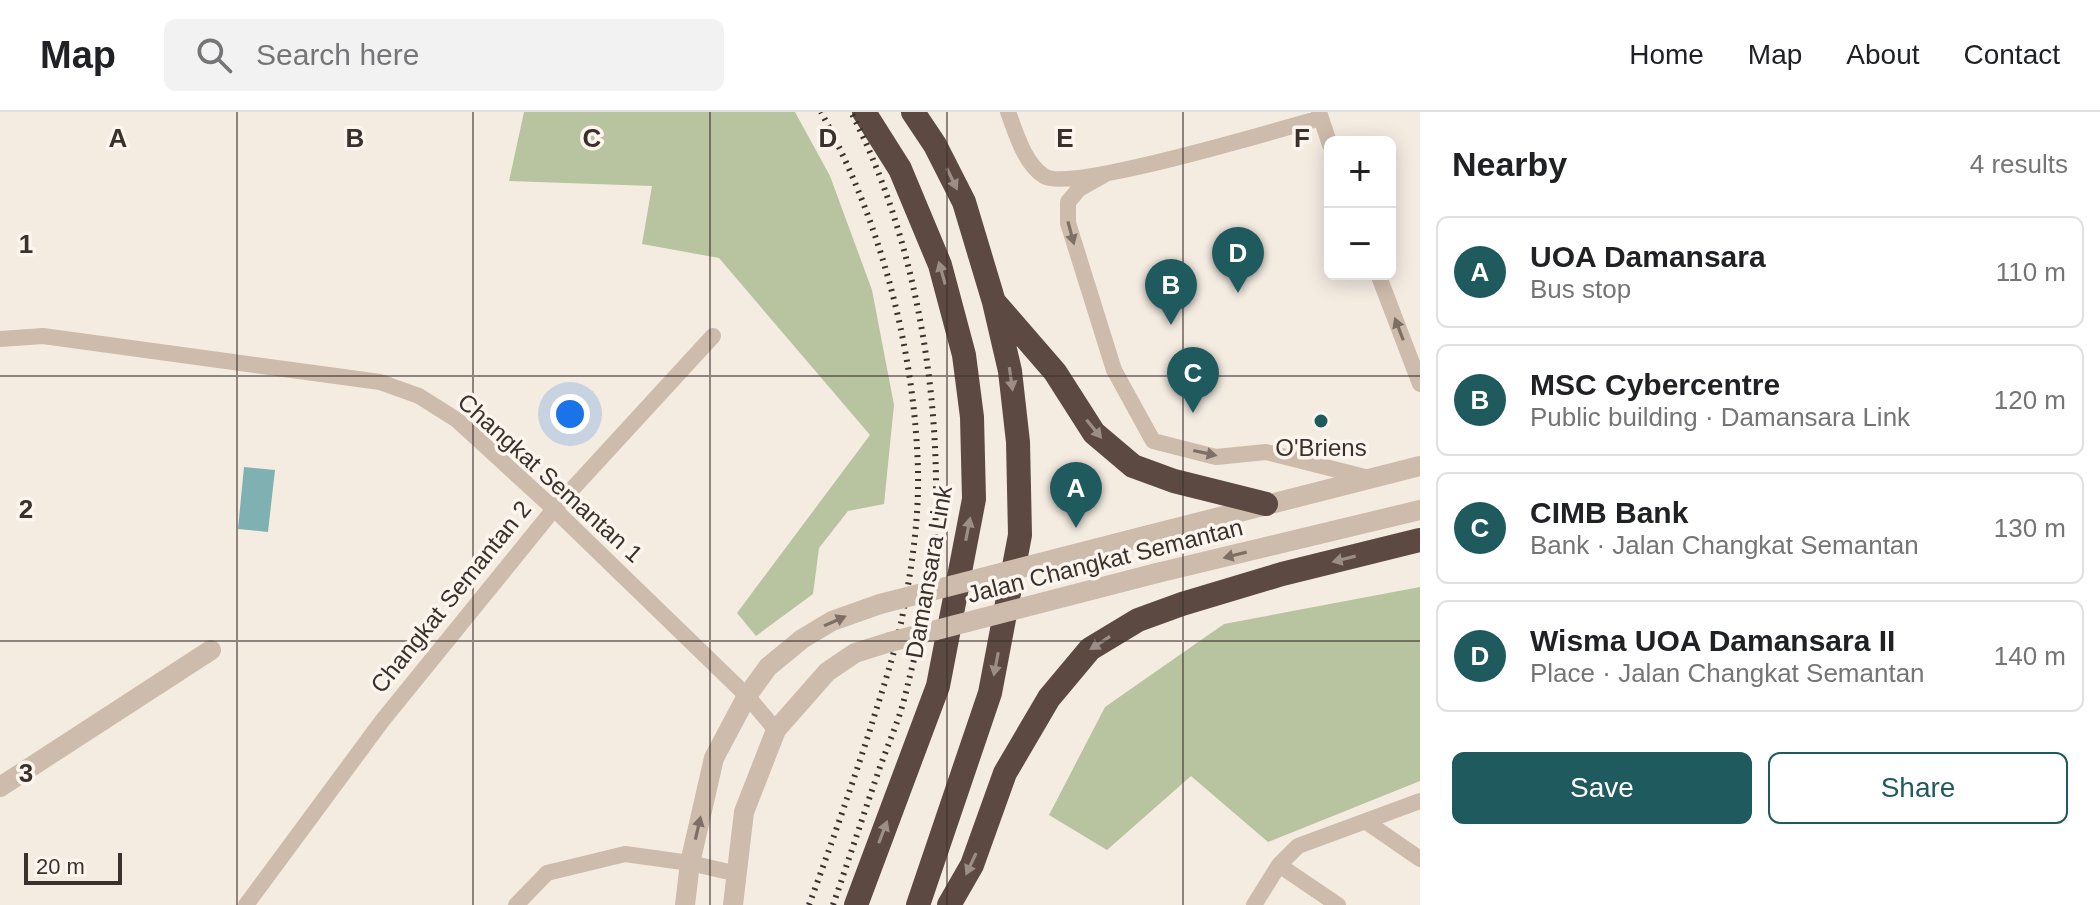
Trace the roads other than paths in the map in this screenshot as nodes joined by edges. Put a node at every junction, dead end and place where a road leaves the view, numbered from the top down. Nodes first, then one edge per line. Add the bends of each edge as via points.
1 (864, 112) edge
2 (913, 112) edge
3 (1008, 112) edge
4 (1320, 115) edge
5 (1327, 136) edge
6 (1104, 175) junction
7 (1380, 280) edge
8 (994, 302) junction
9 (713, 336) dead end
10 (0, 339) edge
11 (1420, 384) edge
12 (1420, 466) edge
13 (1369, 478) junction
14 (1266, 504) junction
15 (554, 509) junction
16 (1420, 510) edge
17 (1420, 540) edge
18 (211, 650) dead end
19 (747, 696) junction
20 (776, 730) junction
21 (0, 787) edge
22 (1420, 801) edge
23 (1365, 821) junction
24 (1420, 859) edge
25 (690, 863) junction
26 (1279, 865) junction
27 (738, 874) junction
28 (246, 905) edge
29 (516, 905) edge
30 (685, 905) edge
31 (733, 905) edge
32 (856, 905) edge
33 (918, 905) edge
34 (949, 905) edge
35 (1254, 905) edge
36 (1338, 905) edge

32 -> 1 highway, Damansara Link via 938,686 974,499 964,355 940,265 900,169
2 -> 8 highway via 964,202
3 - 6 lane via 1023,151 1043,176
4 - 5 lane
4 - 6 lane
6 -> 13 lane via 1068,202 1068,223 1114,370 1153,441 1216,457 1266,452
11 -> 7 lane
8 -> 14 highway via 1055,372 1094,433 1133,466
8 -> 33 highway via 1010,371 1018,442 1020,535 990,693
9 - 15 lane, Changkat Semantan 2
10 - 15 lane, Changkat Semantan 1 via 43,336 380,382 419,396 457,420
12 - 13 street, Jalan Changkat Semantan
13 - 14 street, Jalan Changkat Semantan
19 -> 14 street, Jalan Changkat Semantan, bridge via 768,667 832,621
15 - 19 lane, Changkat Semantan 1
15 - 28 lane, Changkat Semantan 2 via 382,721
16 -> 20 street, Jalan Changkat Semantan, bridge via 855,653 827,672
17 -> 34 highway via 1182,604 1138,620 1090,649 1049,698 1005,773 972,865
18 - 21 street
19 - 20 lane, Changkat Semantan 1
25 -> 19 street, Jalan Changkat Semantan via 714,758
20 - 27 street, Jalan Changkat Semantan via 744,812
22 - 23 lane
23 - 24 lane
23 - 26 lane via 1298,846
25 - 27 lane
25 - 29 lane via 625,854 547,873
25 - 30 street, Jalan Changkat Semantan
26 - 35 lane
26 - 36 lane
27 - 31 street, Jalan Changkat Semantan

